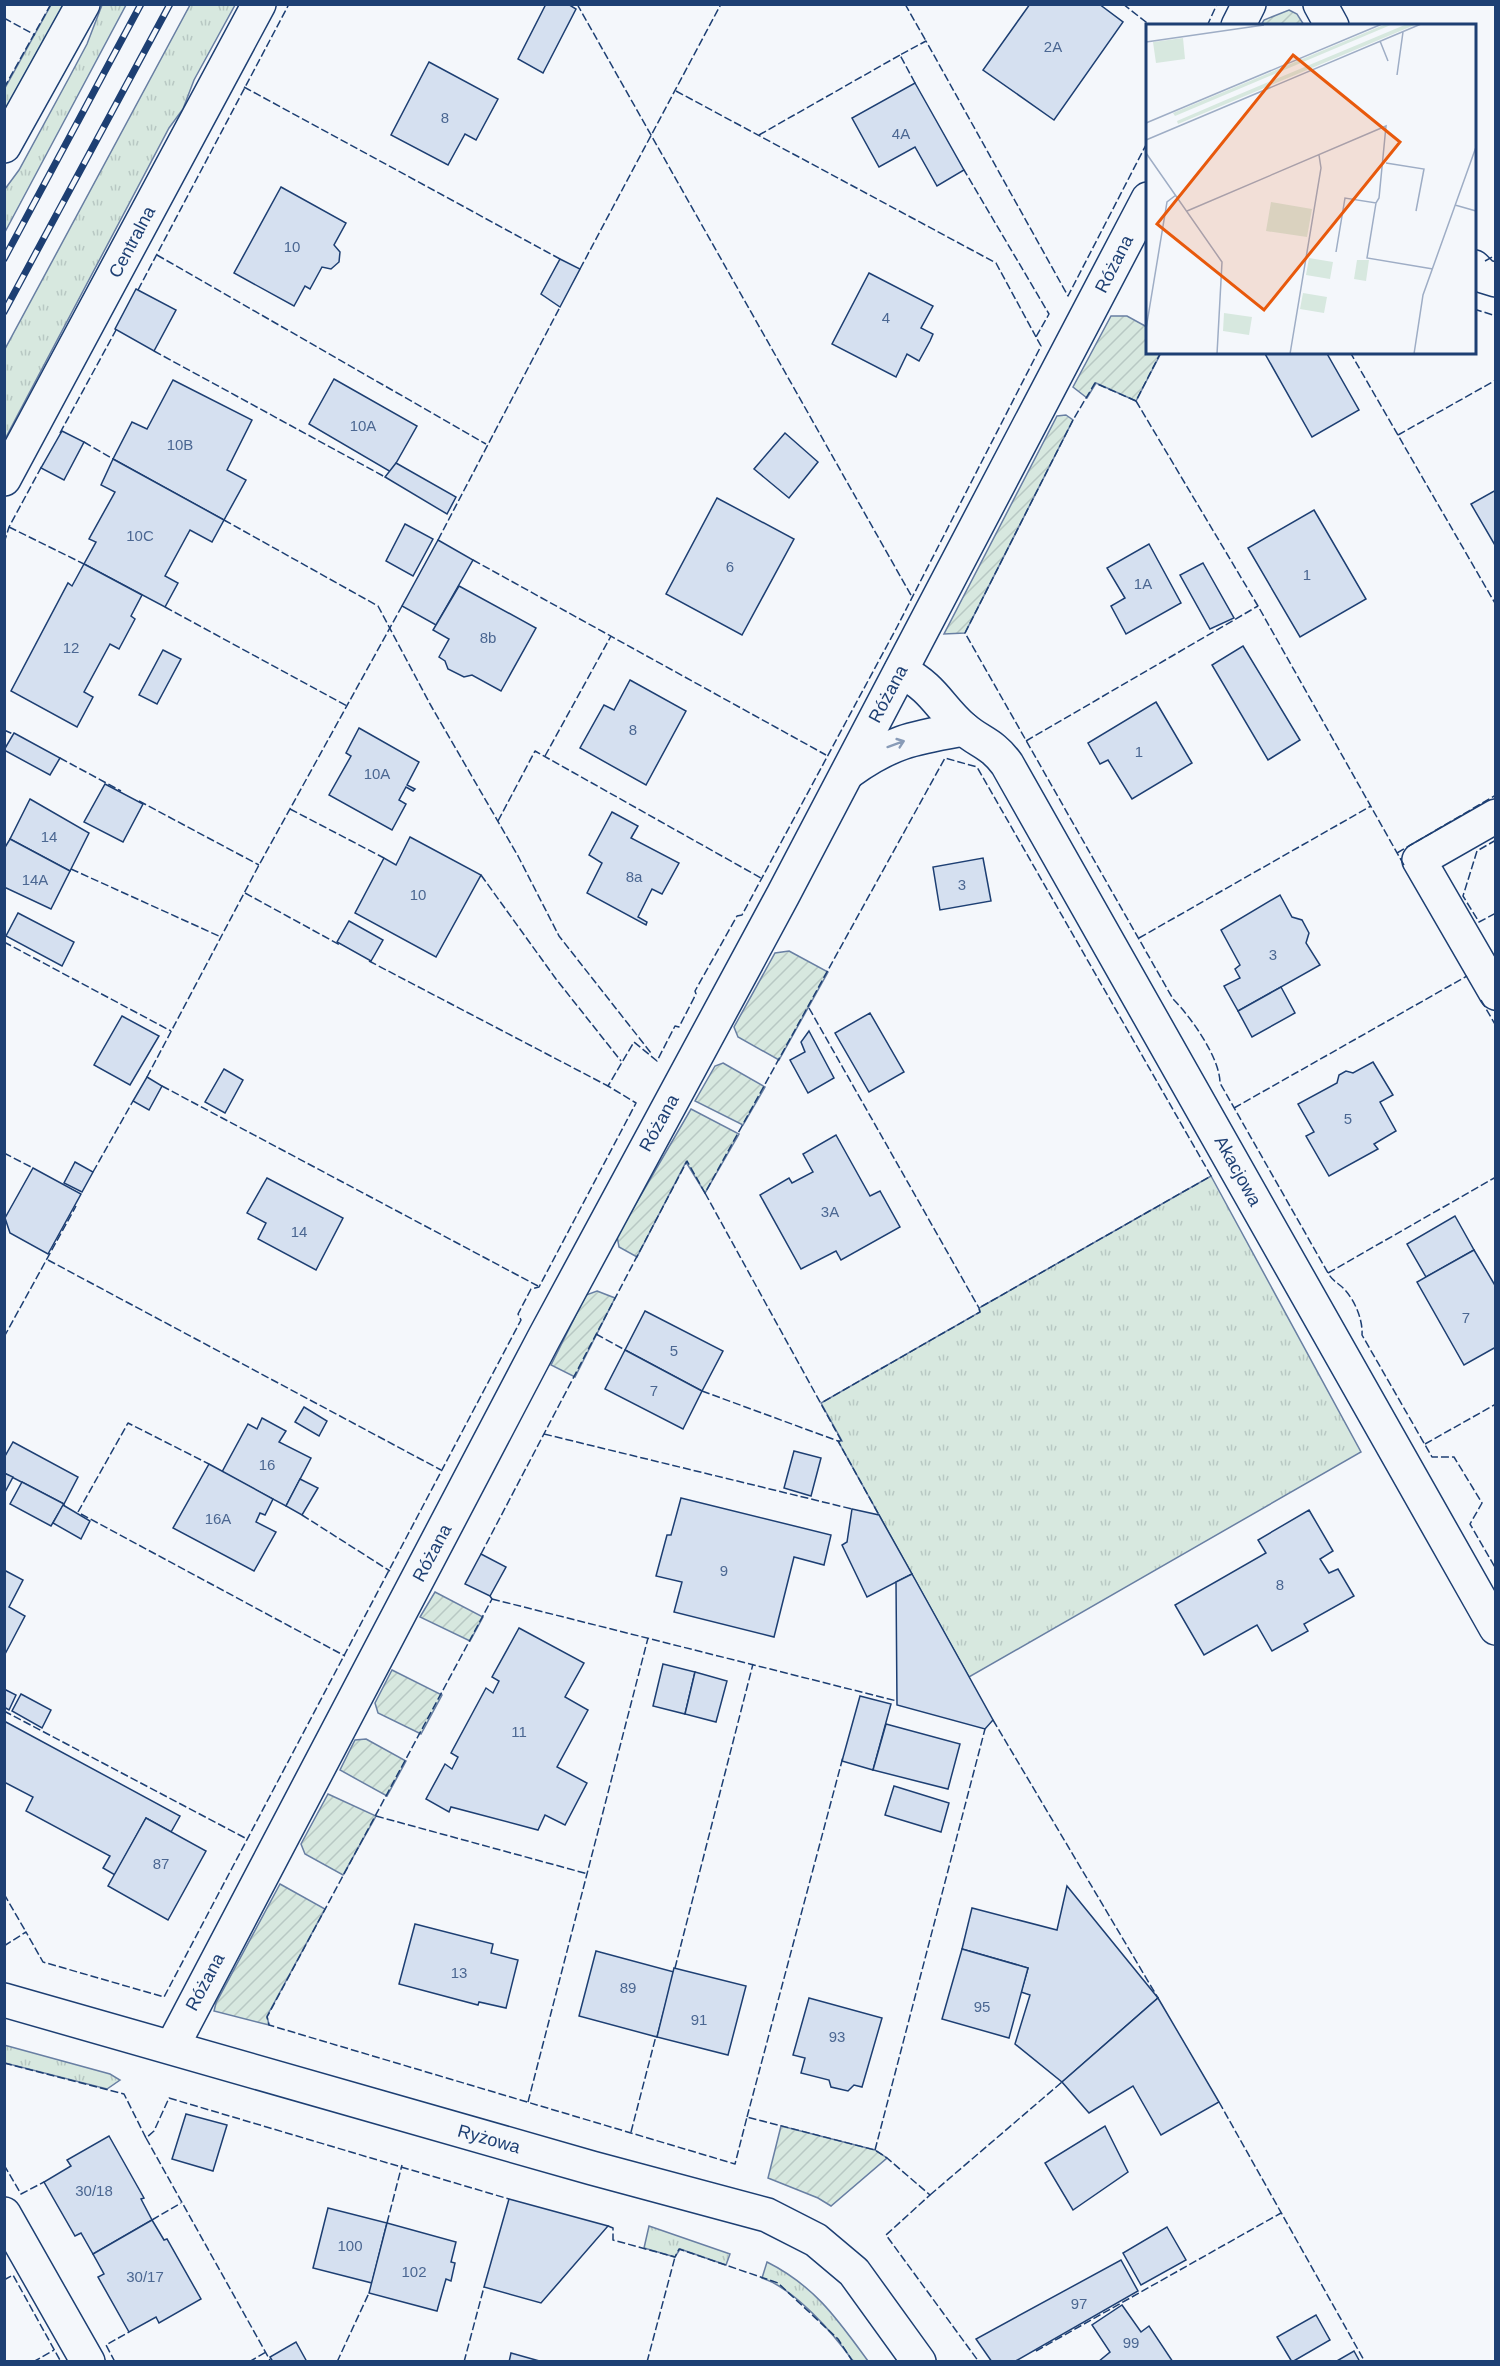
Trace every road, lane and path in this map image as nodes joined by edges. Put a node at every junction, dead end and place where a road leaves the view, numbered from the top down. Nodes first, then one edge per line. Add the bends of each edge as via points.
1 (83, 4) edge
2 (259, 4) edge
3 (1249, 4) edge
4 (1320, 4) edge
5 (1239, 24) edge
6 (1331, 24) edge
7 (4, 146) edge
8 (1146, 204) edge
9 (1476, 269) edge
10 (1496, 280) edge
11 (4, 479) edge
12 (901, 671) junction
13 (964, 729) junction
14 (847, 774) junction
15 (1496, 816) edge
16 (1496, 993) edge
17 (1496, 1628) edge
18 (4, 2000) edge
19 (172, 2047) junction
20 (4, 2214) edge
21 (88, 2361) edge
22 (919, 2361) edge

1 - 7 street
2 - 11 street, Centralna
3 - 5 street
4 - 6 street
8 - 12 street, Różana
9 - 10 street
12 - 13 street, Akacjowa via 931,691
12 - 14 street, Różana
14 -> 13 street via 899,742
13 - 17 street, Akacjowa via 994,748 1007,764
14 - 19 street, Różana via 544,1338
15 - 16 street via 1419,860
18 - 19 street, Ryżowa
19 - 22 street, Ryżowa via 767,2215 816,2240 854,2272
20 - 21 street

